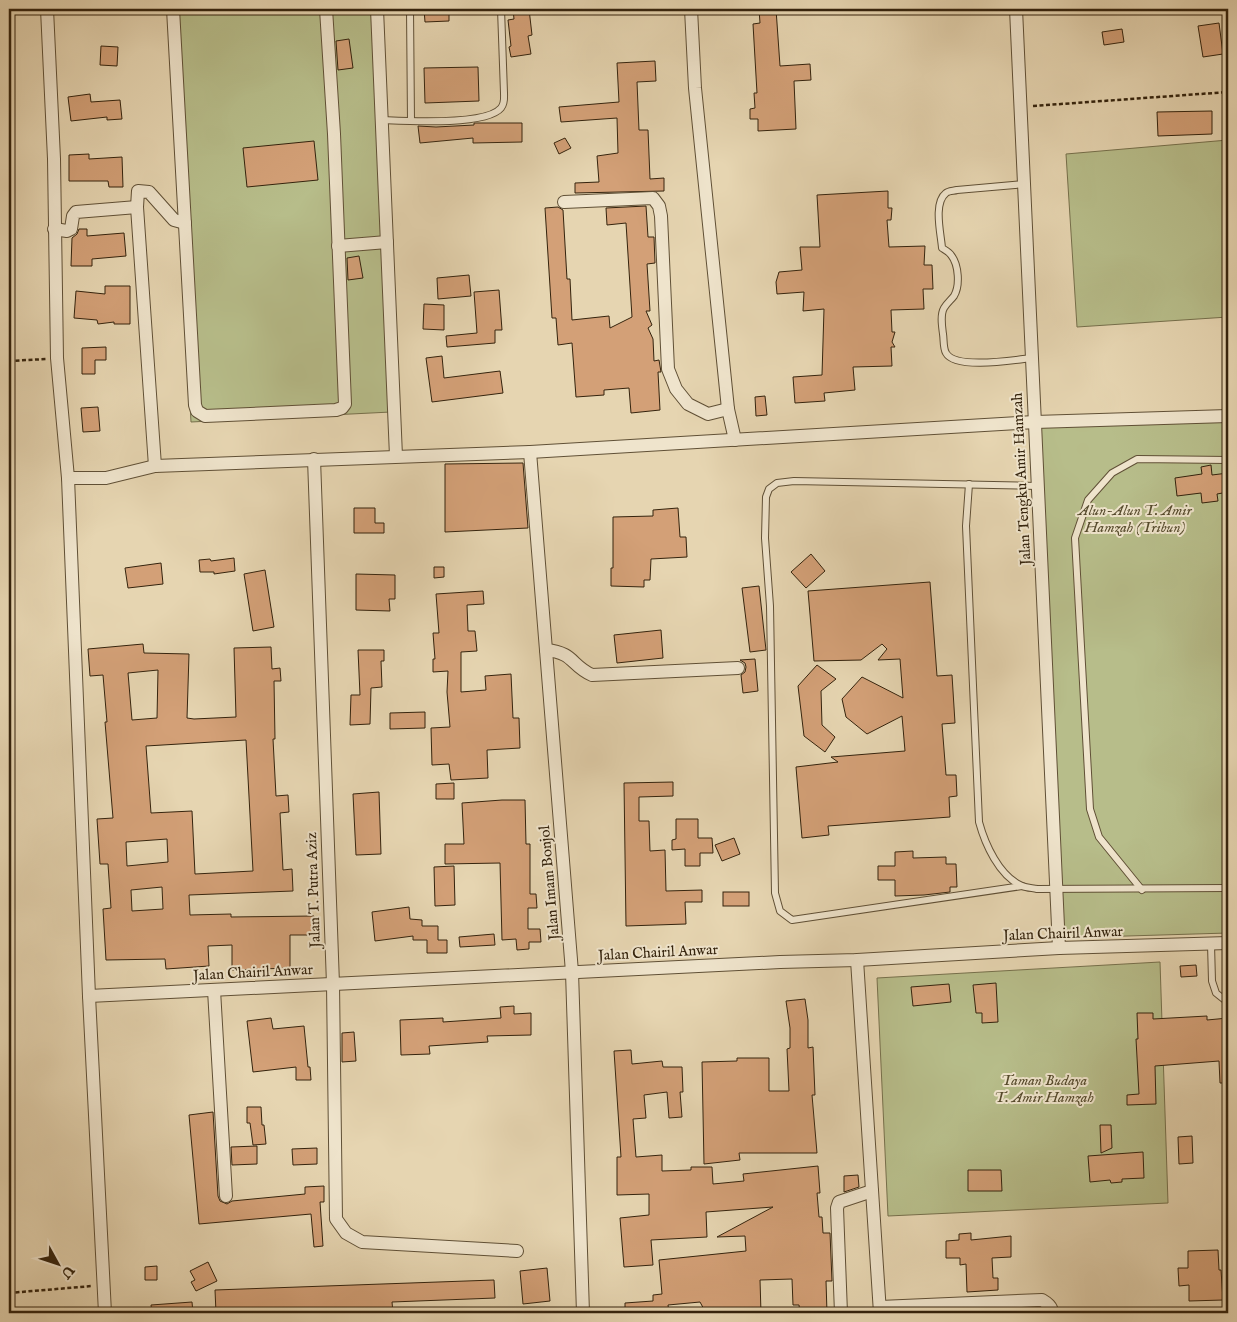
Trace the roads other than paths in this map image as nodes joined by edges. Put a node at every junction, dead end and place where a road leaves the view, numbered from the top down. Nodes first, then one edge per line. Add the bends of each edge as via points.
1 (47, 9) edge
2 (173, 9) edge
3 (326, 9) edge
4 (377, 9) edge
5 (410, 9) edge
6 (501, 9) edge
7 (691, 9) edge
8 (1016, 9) edge
9 (382, 120) junction
10 (411, 121) junction
11 (1024, 184) junction
12 (564, 202) dead end
13 (137, 207) junction
14 (185, 223) junction
15 (54, 229) junction
16 (387, 242) junction
17 (338, 246) junction
18 (1032, 358) junction
19 (728, 410) junction
20 (1228, 416) edge
21 (1035, 422) junction
22 (735, 440) junction
23 (530, 452) junction
24 (396, 456) junction
25 (314, 459) junction
26 (1228, 460) edge
27 (155, 466) junction
28 (68, 478) junction
29 (969, 484) junction
30 (1038, 486) junction
31 (546, 650) junction
32 (738, 668) dead end
33 (1022, 886) junction
34 (1228, 888) edge
35 (1056, 889) junction
36 (1142, 890) junction
37 (1228, 943) edge
38 (1211, 944) junction
39 (1059, 948) junction
40 (857, 960) junction
41 (572, 972) junction
42 (333, 984) junction
43 (214, 990) junction
44 (89, 996) junction
45 (1228, 1000) edge
46 (872, 1191) junction
47 (226, 1196) dead end
48 (517, 1251) dead end
49 (880, 1310) edge
50 (105, 1313) edge
51 (583, 1313) edge
52 (841, 1313) edge
53 (1052, 1313) edge

1 - 15 street
2 - 14 street
3 - 17 street
4 - 9 street
5 - 10 lane
6 - 10 lane via 502,107 491,114 461,120
7 - 19 street via 695,88
8 - 11 street, Jalan Tengku Amir Hamzah
9 - 10 lane
9 - 16 street
11 - 18 street, Jalan Tengku Amir Hamzah
11 - 18 lane via 957,190 947,192 942,198 938,212 942,248 954,261 958,289 943,309 942,321 945,352 950,358 982,363
12 - 19 street via 653,198 661,216 668,369 676,389 688,404 708,414
13 - 14 street via 138,191 144,190 174,220
13 - 15 street via 76,212 71,229
13 - 27 street
14 - 17 street via 195,404 197,411 205,416 342,408 345,404
15 - 28 street via 57,358
16 - 17 street
16 - 24 street
18 - 21 street, Jalan Tengku Amir Hamzah
19 - 22 street
20 - 21 street
21 - 22 street
21 - 30 street, Jalan Tengku Amir Hamzah
22 - 23 street
23 - 24 street
23 - 31 street, Jalan Imam Bonjol
24 - 25 street
25 - 27 street
25 - 42 street, Jalan T. Putra Aziz
26 - 36 lane via 1137,459 1112,473 1088,500 1076,538 1090,809 1100,837
27 - 28 street via 106,478
28 - 44 street
29 - 30 lane
29 - 33 lane via 966,526 979,822 993,857 1009,878
29 - 33 lane via 794,481 777,483 769,489 765,538 770,606 775,893 780,911 792,920
30 - 35 street, Jalan Tengku Amir Hamzah
31 - 32 street via 560,651 592,675
31 - 41 street, Jalan Imam Bonjol
33 - 35 lane
34 - 36 lane
35 - 36 lane
35 - 39 street, Jalan Tengku Amir Hamzah
37 - 38 street, Jalan Chairil Anwar
38 - 39 street, Jalan Chairil Anwar
38 - 45 lane via 1212,981 1216,993
39 - 40 street, Jalan Chairil Anwar
40 - 41 street, Jalan Chairil Anwar
40 - 46 street
41 - 42 street, Jalan Chairil Anwar
41 - 51 street, Jalan Imam Bonjol
42 - 43 street, Jalan Chairil Anwar
42 - 48 street, Jalan T. Putra Aziz via 336,1219 346,1233 362,1242
43 - 44 street, Jalan Chairil Anwar
43 - 47 street
44 - 50 street
46 - 49 street
46 - 52 street via 839,1202 836,1208
49 - 53 street via 1042,1300

